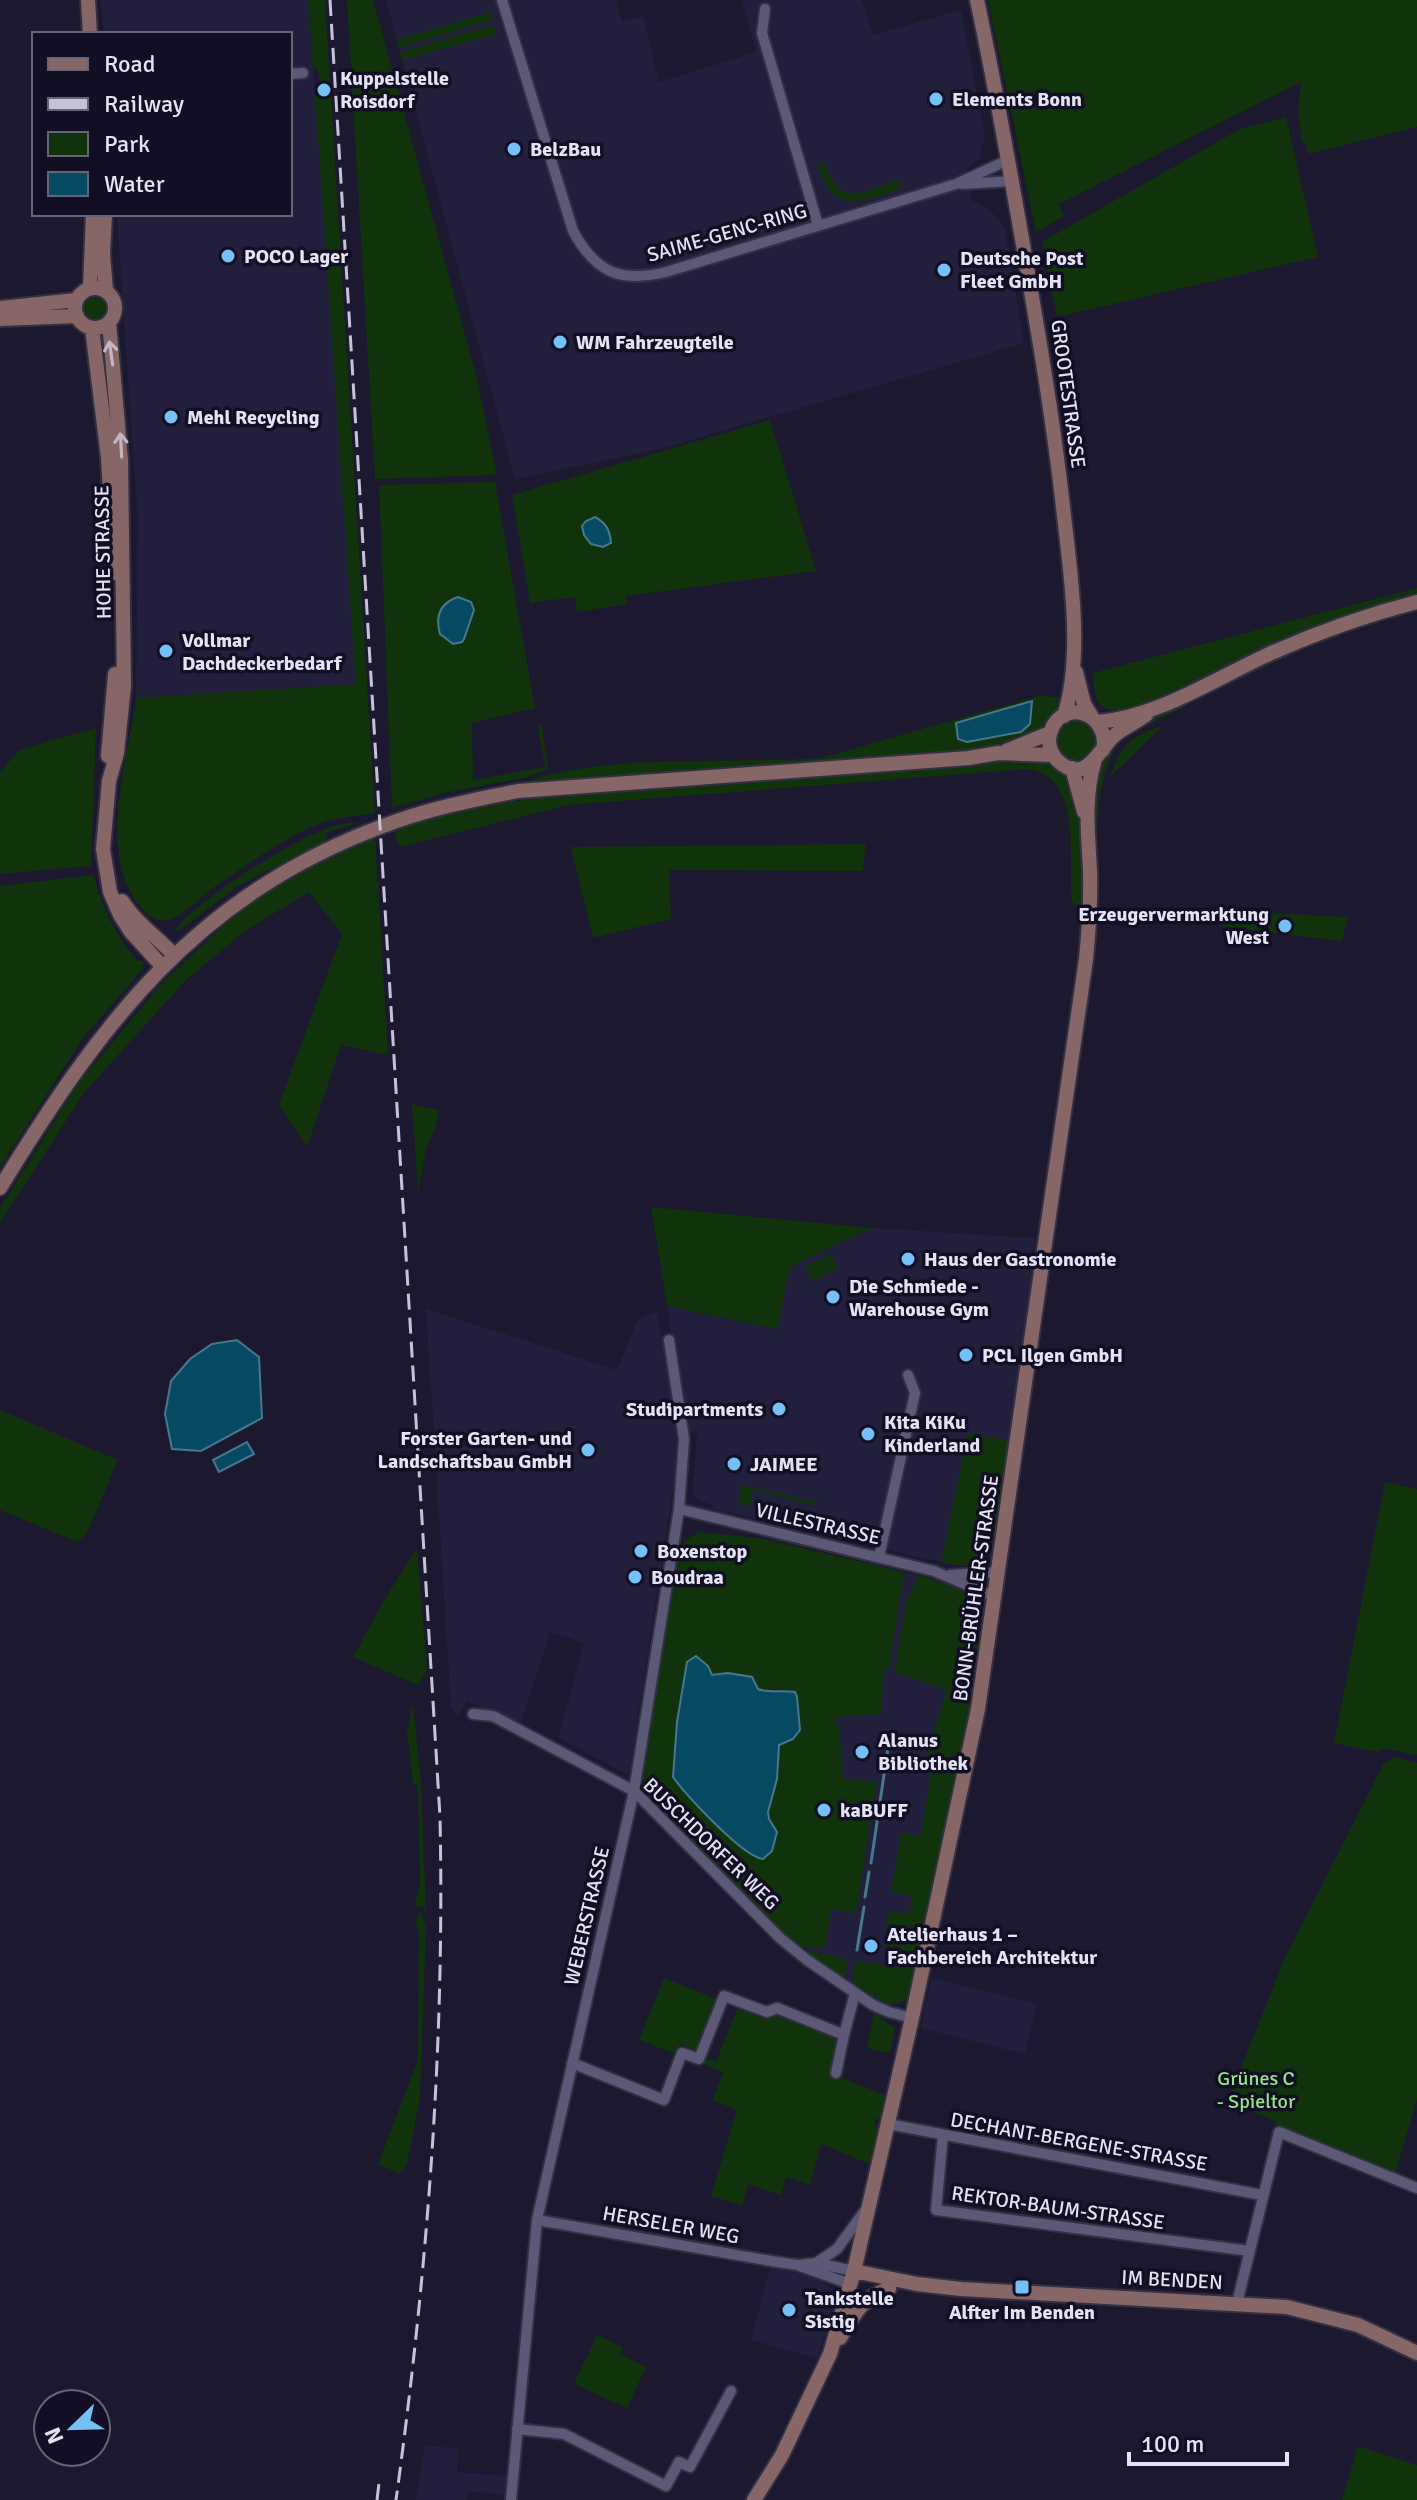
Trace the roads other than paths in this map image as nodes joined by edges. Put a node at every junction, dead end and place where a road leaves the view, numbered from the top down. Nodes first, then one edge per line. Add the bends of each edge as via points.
1 (80, 0) edge
2 (88, 0) edge
3 (502, 0) edge
4 (977, 0) edge
5 (765, 9) dead end
6 (82, 32) edge
7 (90, 32) edge
8 (303, 73) dead end
9 (292, 74) edge
10 (1008, 160) junction
11 (1012, 181) junction
12 (956, 184) junction
13 (93, 216) edge
14 (105, 216) edge
15 (818, 225) junction
16 (90, 288) junction
17 (106, 290) junction
18 (76, 300) junction
19 (0, 308) edge
20 (77, 316) junction
21 (0, 319) edge
22 (109, 322) junction
23 (92, 328) junction
24 (1417, 602) edge
25 (1073, 655) junction
26 (119, 685) junction
27 (1153, 709) junction
28 (1064, 716) junction
29 (1095, 719) junction
30 (1050, 733) junction
31 (998, 753) junction
32 (1053, 755) junction
33 (1098, 756) junction
34 (1072, 768) junction
35 (1087, 828) junction
36 (107, 874) junction
37 (174, 955) junction
38 (162, 966) junction
39 (0, 1188) edge
40 (669, 1340) dead end
41 (908, 1375) dead end
42 (679, 1509) junction
43 (879, 1557) junction
44 (999, 1572) junction
45 (948, 1575) junction
46 (995, 1597) junction
47 (473, 1714) dead end
48 (634, 1791) junction
49 (855, 1993) junction
50 (912, 2018) junction
51 (844, 2035) junction
52 (572, 2063) junction
53 (836, 2073) dead end
54 (888, 2124) junction
55 (943, 2135) junction
56 (1417, 2188) edge
57 (1262, 2195) junction
58 (869, 2204) junction
59 (537, 2220) junction
60 (1250, 2251) junction
61 (816, 2263) junction
62 (798, 2265) junction
63 (852, 2278) junction
64 (917, 2284) junction
65 (889, 2289) junction
66 (1237, 2303) junction
67 (1417, 2353) edge
68 (830, 2354) junction
69 (731, 2391) dead end
70 (517, 2429) junction
71 (511, 2500) edge
72 (754, 2500) edge

1 - 6 street
2 - 7 street
3 - 15 street, SAIME-GENC-RING via 573,231 585,253 602,267 632,278 649,276
4 - 10 street, GROOTESTRASSE
5 - 15 street via 762,33
8 - 9 street
10 - 11 street, GROOTESTRASSE
10 - 12 street, SAIME-GENC-RING
11 - 12 street, SAIME-GENC-RING
11 - 25 street, GROOTESTRASSE via 1057,455
12 - 15 street, SAIME-GENC-RING
13 - 16 street
14 - 17 street
16 - 17 street
16 - 18 street
17 - 22 street via 115,303
18 - 19 street
18 - 20 street
20 - 21 street
20 - 23 street
22 - 23 street
26 -> 22 street, HOHE STRASSE via 122,479
23 - 26 street, HOHE STRASSE via 108,458
24 - 27 street via 1307,638
25 - 28 street, GROOTESTRASSE
25 - 29 street, GROOTESTRASSE via 1084,704
26 - 36 street, HOHE STRASSE via 117,753 103,849
27 - 29 street
27 - 33 street via 1113,737
28 - 29 street
28 - 30 street
29 - 33 street via 1104,735
30 - 31 street
30 - 32 street
31 - 32 street
31 - 37 street via 518,791 448,805 386,824 301,862 253,890
32 - 34 street
33 - 34 street via 1084,768
33 - 35 street, BONN-BRÜHLER-STRASSE via 1090,777
34 - 35 street, BONN-BRÜHLER-STRASSE
35 - 44 street, BONN-BRÜHLER-STRASSE via 1086,959
36 - 37 street, HOHE STRASSE via 138,923
36 - 38 street, HOHE STRASSE via 120,915
37 - 38 street
38 - 39 street via 100,1036
40 - 42 street, WEBERSTRASSE via 684,1439
41 - 43 street via 915,1393
42 - 43 street, VILLESTRASSE
42 - 48 street, WEBERSTRASSE
43 - 45 street, VILLESTRASSE
44 - 45 street, VILLESTRASSE
44 - 46 street, BONN-BRÜHLER-STRASSE
45 - 46 street, VILLESTRASSE
46 - 50 street, BONN-BRÜHLER-STRASSE via 978,1709
47 - 48 street, BUSCHDORFER WEG via 493,1716
48 - 49 street, BUSCHDORFER WEG via 780,1938
48 - 52 street, WEBERSTRASSE
49 - 50 street, BUSCHDORFER WEG
49 - 51 street
50 - 54 street, BONN-BRÜHLER-STRASSE
51 - 52 street via 777,2008 767,2012 724,1996 699,2059 682,2053 664,2100
51 - 53 street
52 - 59 street, WEBERSTRASSE
54 - 55 street, DECHANT-BERGENE-STRASSE
54 - 58 street, BONN-BRÜHLER-STRASSE
55 - 57 street, DECHANT-BERGENE-STRASSE
55 - 60 street, REKTOR-BAUM-STRASSE via 936,2210
56 - 57 street via 1279,2132
57 - 60 street
58 - 61 street, BONN-BRÜHLER-STRASSE via 850,2235
58 - 63 street, BONN-BRÜHLER-STRASSE
59 - 62 street, HERSELER WEG
59 - 70 street, WEBERSTRASSE
60 - 66 street
61 - 62 street, HERSELER WEG
61 - 63 street, HERSELER WEG
62 - 63 street, HERSELER WEG
63 - 64 street, IM BENDEN
63 - 65 street, IM BENDEN
63 - 68 street, BONN-BRÜHLER-STRASSE
64 - 65 street, IM BENDEN
64 - 66 street, IM BENDEN
65 - 68 street via 863,2302
66 - 67 street, IM BENDEN via 1321,2314
68 - 72 street, BONN-BRÜHLER-STRASSE via 782,2455
69 - 70 street via 690,2467 679,2462 666,2486 564,2434
70 - 71 street, WEBERSTRASSE

